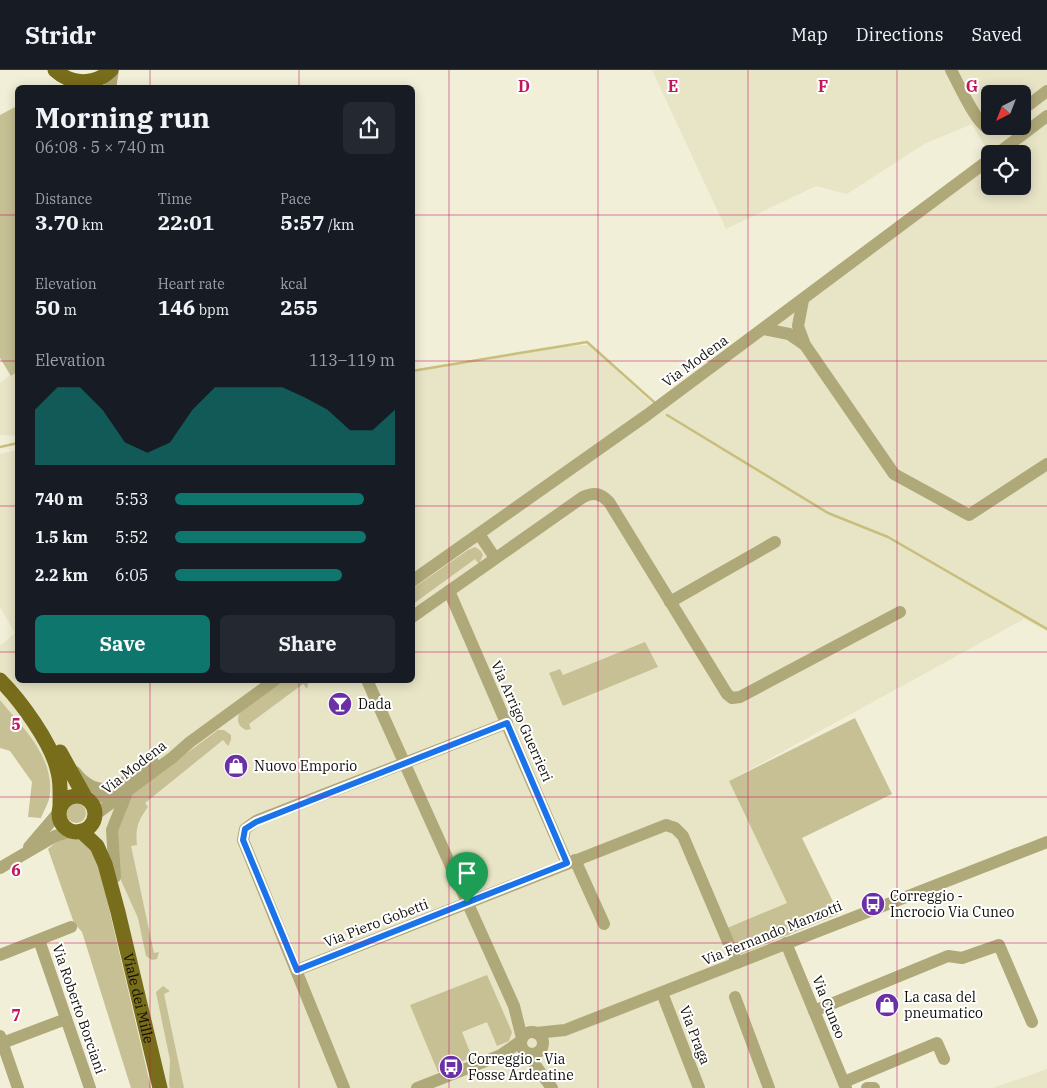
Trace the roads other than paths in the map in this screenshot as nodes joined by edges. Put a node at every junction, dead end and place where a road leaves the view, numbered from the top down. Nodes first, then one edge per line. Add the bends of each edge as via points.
1 (54, 70) edge
2 (112, 70) edge
3 (951, 70) edge
4 (91, 85) edge
5 (110, 85) edge
6 (1047, 91) edge
7 (1031, 103) edge
8 (1047, 116) edge
9 (981, 122) edge
10 (1009, 145) edge
11 (981, 166) edge
12 (803, 300) junction
13 (784, 314) junction
14 (764, 329) junction
15 (794, 330) junction
16 (1047, 464) edge
17 (479, 534) junction
18 (775, 542) dead end
19 (495, 558) junction
20 (415, 579) edge
21 (449, 591) junction
22 (670, 602) junction
23 (900, 612) dead end
24 (415, 615) edge
25 (0, 680) edge
26 (271, 683) edge
27 (368, 683) edge
28 (25, 709) junction
29 (507, 723) junction
30 (58, 748) junction
31 (405, 764) junction
32 (124, 789) junction
33 (87, 798) junction
34 (60, 809) junction
35 (95, 818) junction
36 (76, 831) junction
37 (1047, 842) edge
38 (22, 855) junction
39 (571, 862) junction
40 (0, 868) edge
41 (115, 877) junction
42 (467, 903) junction
43 (118, 912) junction
44 (604, 924) dead end
45 (70, 928) dead end
46 (39, 940) junction
47 (786, 943) junction
48 (0, 954) edge
49 (737, 963) junction
50 (297, 970) junction
51 (662, 993) junction
52 (735, 997) dead end
53 (514, 1006) junction
54 (814, 1012) junction
55 (66, 1019) junction
56 (1032, 1022) dead end
57 (565, 1030) junction
58 (535, 1032) junction
59 (1, 1041) edge
60 (524, 1046) junction
61 (543, 1047) junction
62 (944, 1059) dead end
63 (446, 1083) edge
64 (549, 1083) edge
65 (845, 1085) edge
66 (160, 1087) edge
67 (18, 1088) edge
68 (90, 1088) edge
69 (344, 1088) edge
70 (418, 1088) edge
71 (699, 1088) edge
72 (769, 1088) edge
73 (867, 1088) edge
74 (874, 1088) edge

1 - 4 main road via 73,81
2 - 4 main road
2 - 5 street
3 - 9 street
6 - 7 street
8 - 10 street
11 - 12 street, Via Modena
12 - 13 street, Via Modena
12 - 15 street
13 - 14 street, Via Modena
13 - 15 street
14 - 15 street
14 - 17 street, Via Modena
15 - 16 street via 894,474 969,515
17 - 19 street
17 - 20 street, Via Modena
18 - 22 street
19 - 21 street
19 - 22 street via 583,497 599,494 609,502
21 - 24 street
21 - 29 street, Via Arrigo Guerrieri
22 - 23 street via 727,694 735,699
25 - 28 main road
26 - 32 street, Via Modena via 190,742 168,752
27 - 31 street
28 - 30 main road, Viale dei Mille
28 - 34 main road via 56,764 60,780
29 - 31 street
29 - 39 street, Via Arrigo Guerrieri
30 - 32 street, Via Modena via 86,784 100,789
30 - 33 main road, Viale dei Mille
31 - 42 street
31 - 50 street via 245,829 243,840
32 - 33 street, Via Modena
32 - 35 street, Via Modena
32 - 41 street, Viale dei Mille via 112,830
33 - 34 main road via 79,795 68,798
33 - 35 main road, Viale dei Mille via 93,804
34 - 36 main road, Viale dei Mille via 62,823
34 - 38 street
35 - 36 main road via 86,829
35 - 41 main road, Viale dei Mille
36 - 38 street
36 - 43 main road, Viale dei Mille via 100,851
37 - 47 street, Via Fernando Manzotti
38 - 40 street
39 - 42 street, Via Piero Gobetti
39 - 44 street, Via Arrigo Guerrieri
39 - 49 street, Via Piero Gobetti via 660,826 671,825 683,836
41 - 43 main road, Viale dei Mille
42 - 50 street, Via Piero Gobetti
42 - 53 street
43 - 66 main road, Viale dei Mille
45 - 46 street
46 - 48 street
46 - 55 street, Via Roberto Borciani
47 - 49 street, Via Fernando Manzotti
47 - 54 street, Via Cuneo
49 - 51 street, Via Fernando Manzotti
50 - 69 street
51 - 57 street, Via Fernando Manzotti
51 - 71 street, Via Praga
52 - 72 street
53 - 58 street
53 - 60 street
54 - 56 street via 948,956 962,958 999,945
54 - 65 street, Via Cuneo
55 - 59 street
55 - 68 street, Via Roberto Borciani
57 - 58 street, Via Fernando Manzotti
57 - 61 street, Via Fernando Manzotti
58 - 60 street via 527,1033
58 - 61 street via 543,1040
59 - 67 street
60 - 61 street via 534,1054
60 - 63 street
60 - 64 street
61 - 64 street
62 - 65 street, Via Cuneo via 937,1043
63 - 70 street
73 - 74 street

